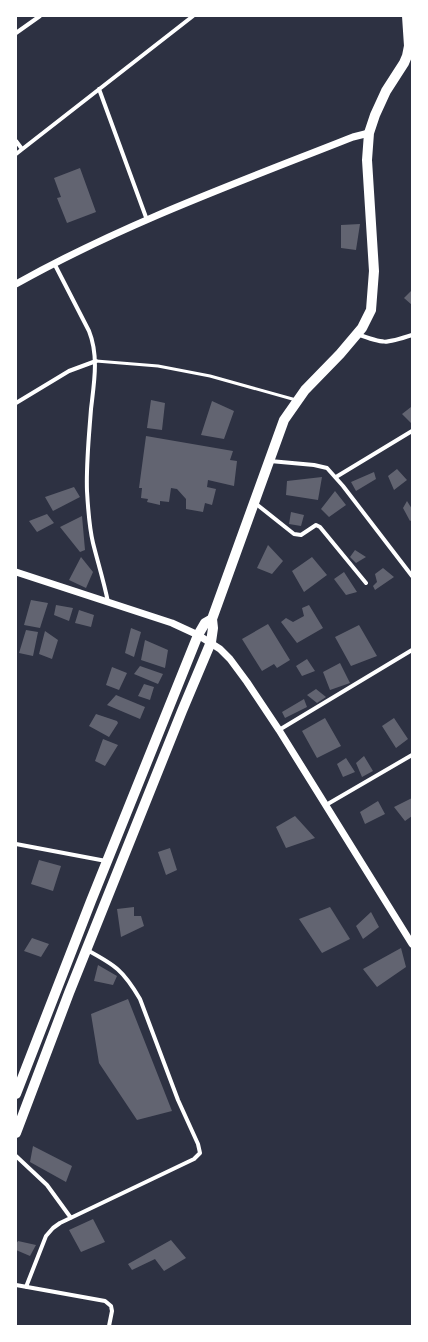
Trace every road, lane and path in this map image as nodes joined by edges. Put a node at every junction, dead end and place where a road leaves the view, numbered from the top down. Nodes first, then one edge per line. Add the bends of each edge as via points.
1 (40, 16) edge
2 (193, 16) edge
3 (407, 16) edge
4 (16, 33) edge
5 (409, 54) edge
6 (99, 89) junction
7 (369, 134) junction
8 (16, 141) edge
9 (22, 149) junction
10 (16, 154) edge
11 (147, 220) junction
12 (53, 263) junction
13 (16, 284) edge
14 (357, 334) junction
15 (412, 335) edge
16 (96, 360) junction
17 (297, 401) junction
18 (16, 403) edge
19 (412, 431) edge
20 (269, 461) junction
21 (336, 477) junction
22 (254, 502) junction
23 (16, 572) edge
24 (412, 576) edge
25 (366, 583) dead end
26 (108, 602) junction
27 (212, 619) junction
28 (198, 635) junction
29 (210, 642) junction
30 (412, 650) edge
31 (279, 730) junction
32 (412, 755) edge
33 (326, 805) junction
34 (16, 844) edge
35 (107, 861) junction
36 (412, 944) edge
37 (86, 950) junction
38 (16, 1094) edge
39 (16, 1133) edge
40 (16, 1156) edge
41 (71, 1218) junction
42 (16, 1285) edge
43 (26, 1287) junction
44 (109, 1326) edge

1 - 4 street
2 - 6 street
3 - 5 main road
5 - 7 main road via 386,91
6 - 9 street
6 - 11 street
7 - 11 street via 353,137
7 - 14 main road via 374,271 371,310
8 - 9 street
9 - 10 street
11 - 12 street
12 - 13 street
12 - 16 street via 90,331
14 - 15 street via 385,343
14 - 17 main road
16 - 17 lane via 158,366 202,374
16 - 18 street via 69,371
16 - 26 street via 87,491 89,522
17 - 20 main road via 284,420
19 - 21 street
20 - 21 street via 323,466
20 - 22 main road
21 - 24 street
22 - 25 street via 294,534 318,526
22 - 27 main road
23 - 26 street
26 - 28 street via 172,623
27 - 28 main road via 205,623
27 - 29 main road
28 - 29 street
28 - 35 main road
29 - 31 street via 230,659
29 - 37 main road
30 - 31 street
31 - 33 street
32 - 33 street
33 - 36 street
34 - 35 street
35 - 38 main road
37 - 39 main road
37 - 41 street via 115,966 136,993 200,1150 194,1159
40 - 41 street via 47,1185
41 - 43 street via 49,1232
42 - 43 street
43 - 44 street via 105,1301 111,1306 112,1311

